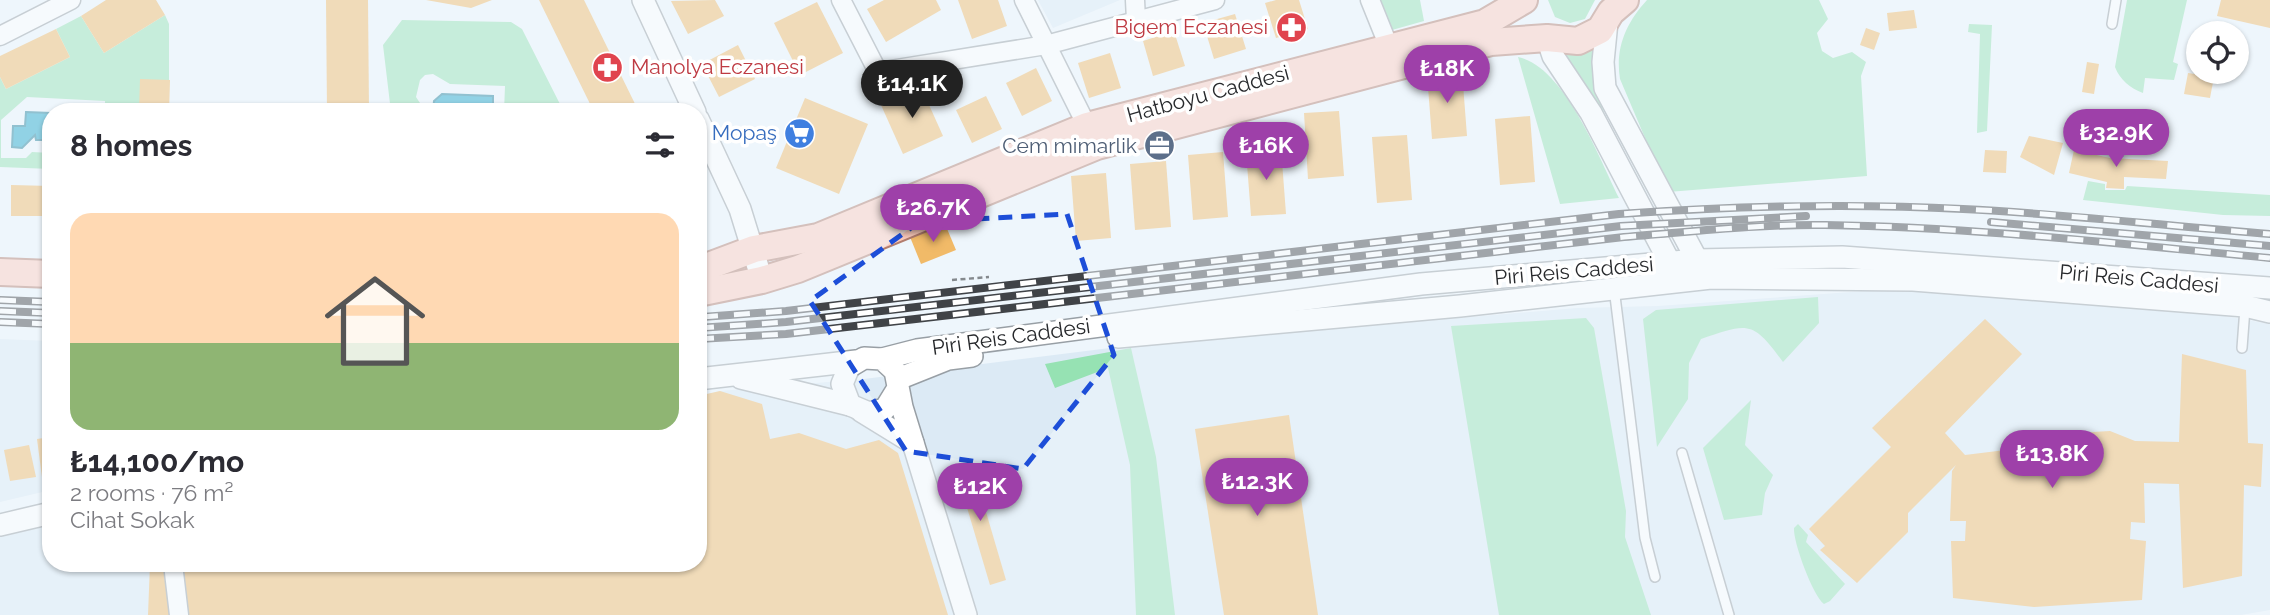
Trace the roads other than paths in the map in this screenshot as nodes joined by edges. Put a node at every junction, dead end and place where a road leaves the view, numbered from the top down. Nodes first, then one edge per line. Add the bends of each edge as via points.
1 (71, 0) edge
2 (643, 0) edge
3 (842, 0) edge
4 (1024, 0) edge
5 (1135, 0) edge
6 (1216, 0) edge
7 (1370, 0) edge
8 (1526, 0) edge
9 (40, 8) edge
10 (1614, 8) edge
11 (1136, 20) junction
12 (0, 36) edge
13 (1547, 38) junction
14 (1046, 45) junction
15 (1389, 47) junction
16 (691, 103) edge
17 (1087, 126) junction
18 (707, 138) edge
19 (754, 249) junction
20 (0, 254) edge
21 (42, 256) edge
22 (1670, 263) junction
23 (707, 267) edge
24 (1693, 270) junction
25 (0, 272) edge
26 (42, 274) edge
27 (762, 280) junction
28 (1614, 288) junction
29 (2270, 288) edge
30 (707, 291) edge
31 (2245, 306) junction
32 (2270, 312) edge
33 (2242, 348) dead end
34 (882, 359) junction
35 (856, 361) junction
36 (722, 374) junction
37 (707, 377) edge
38 (898, 384) junction
39 (855, 408) junction
40 (913, 443) junction
41 (1682, 453) dead end
42 (42, 515) edge
43 (0, 525) edge
44 (174, 572) edge
45 (1655, 577) dead end
46 (179, 615) edge
47 (966, 615) edge
48 (1729, 615) edge

1 - 9 street
2 - 16 street
3 - 14 street via 878,72
4 - 14 street
5 - 11 street
6 - 11 street
7 - 15 street
8 - 13 main road
8 - 15 main road, Hatboyu Caddesi via 1485,23
9 - 12 street
10 - 13 main road, Hatboyu Caddesi via 1591,37 1578,41
10 - 24 street via 1603,62 1605,88
11 - 14 street
13 - 22 street
13 - 27 main road, Hatboyu Caddesi via 1490,41 1097,146 863,244
14 - 17 street
15 - 17 main road, Hatboyu Caddesi
17 - 19 main road, Hatboyu Caddesi via 818,237
18 - 19 street
19 - 23 main road, Hatboyu Caddesi
19 - 27 street
20 - 21 main road
22 - 24 street, Piri Reis Caddesi
22 - 34 street, Piri Reis Caddesi via 1421,284 917,349
24 - 28 street, Piri Reis Caddesi
24 - 29 street, Piri Reis Caddesi via 1842,257
24 - 31 street, Piri Reis Caddesi
25 - 26 main road
27 - 30 main road, Hatboyu Caddesi
28 - 38 street, Piri Reis Caddesi via 1104,338 948,359
28 - 45 lane via 1645,538
31 - 32 street, Piri Reis Caddesi
31 - 33 lane
34 - 35 street
34 - 38 street via 895,371
35 - 36 street
35 - 39 street via 842,384
36 - 37 street
36 - 39 street
38 - 39 street via 885,409 869,413
38 - 40 street
39 - 40 street
40 - 47 street
41 - 48 lane
42 - 43 street
44 - 46 street

